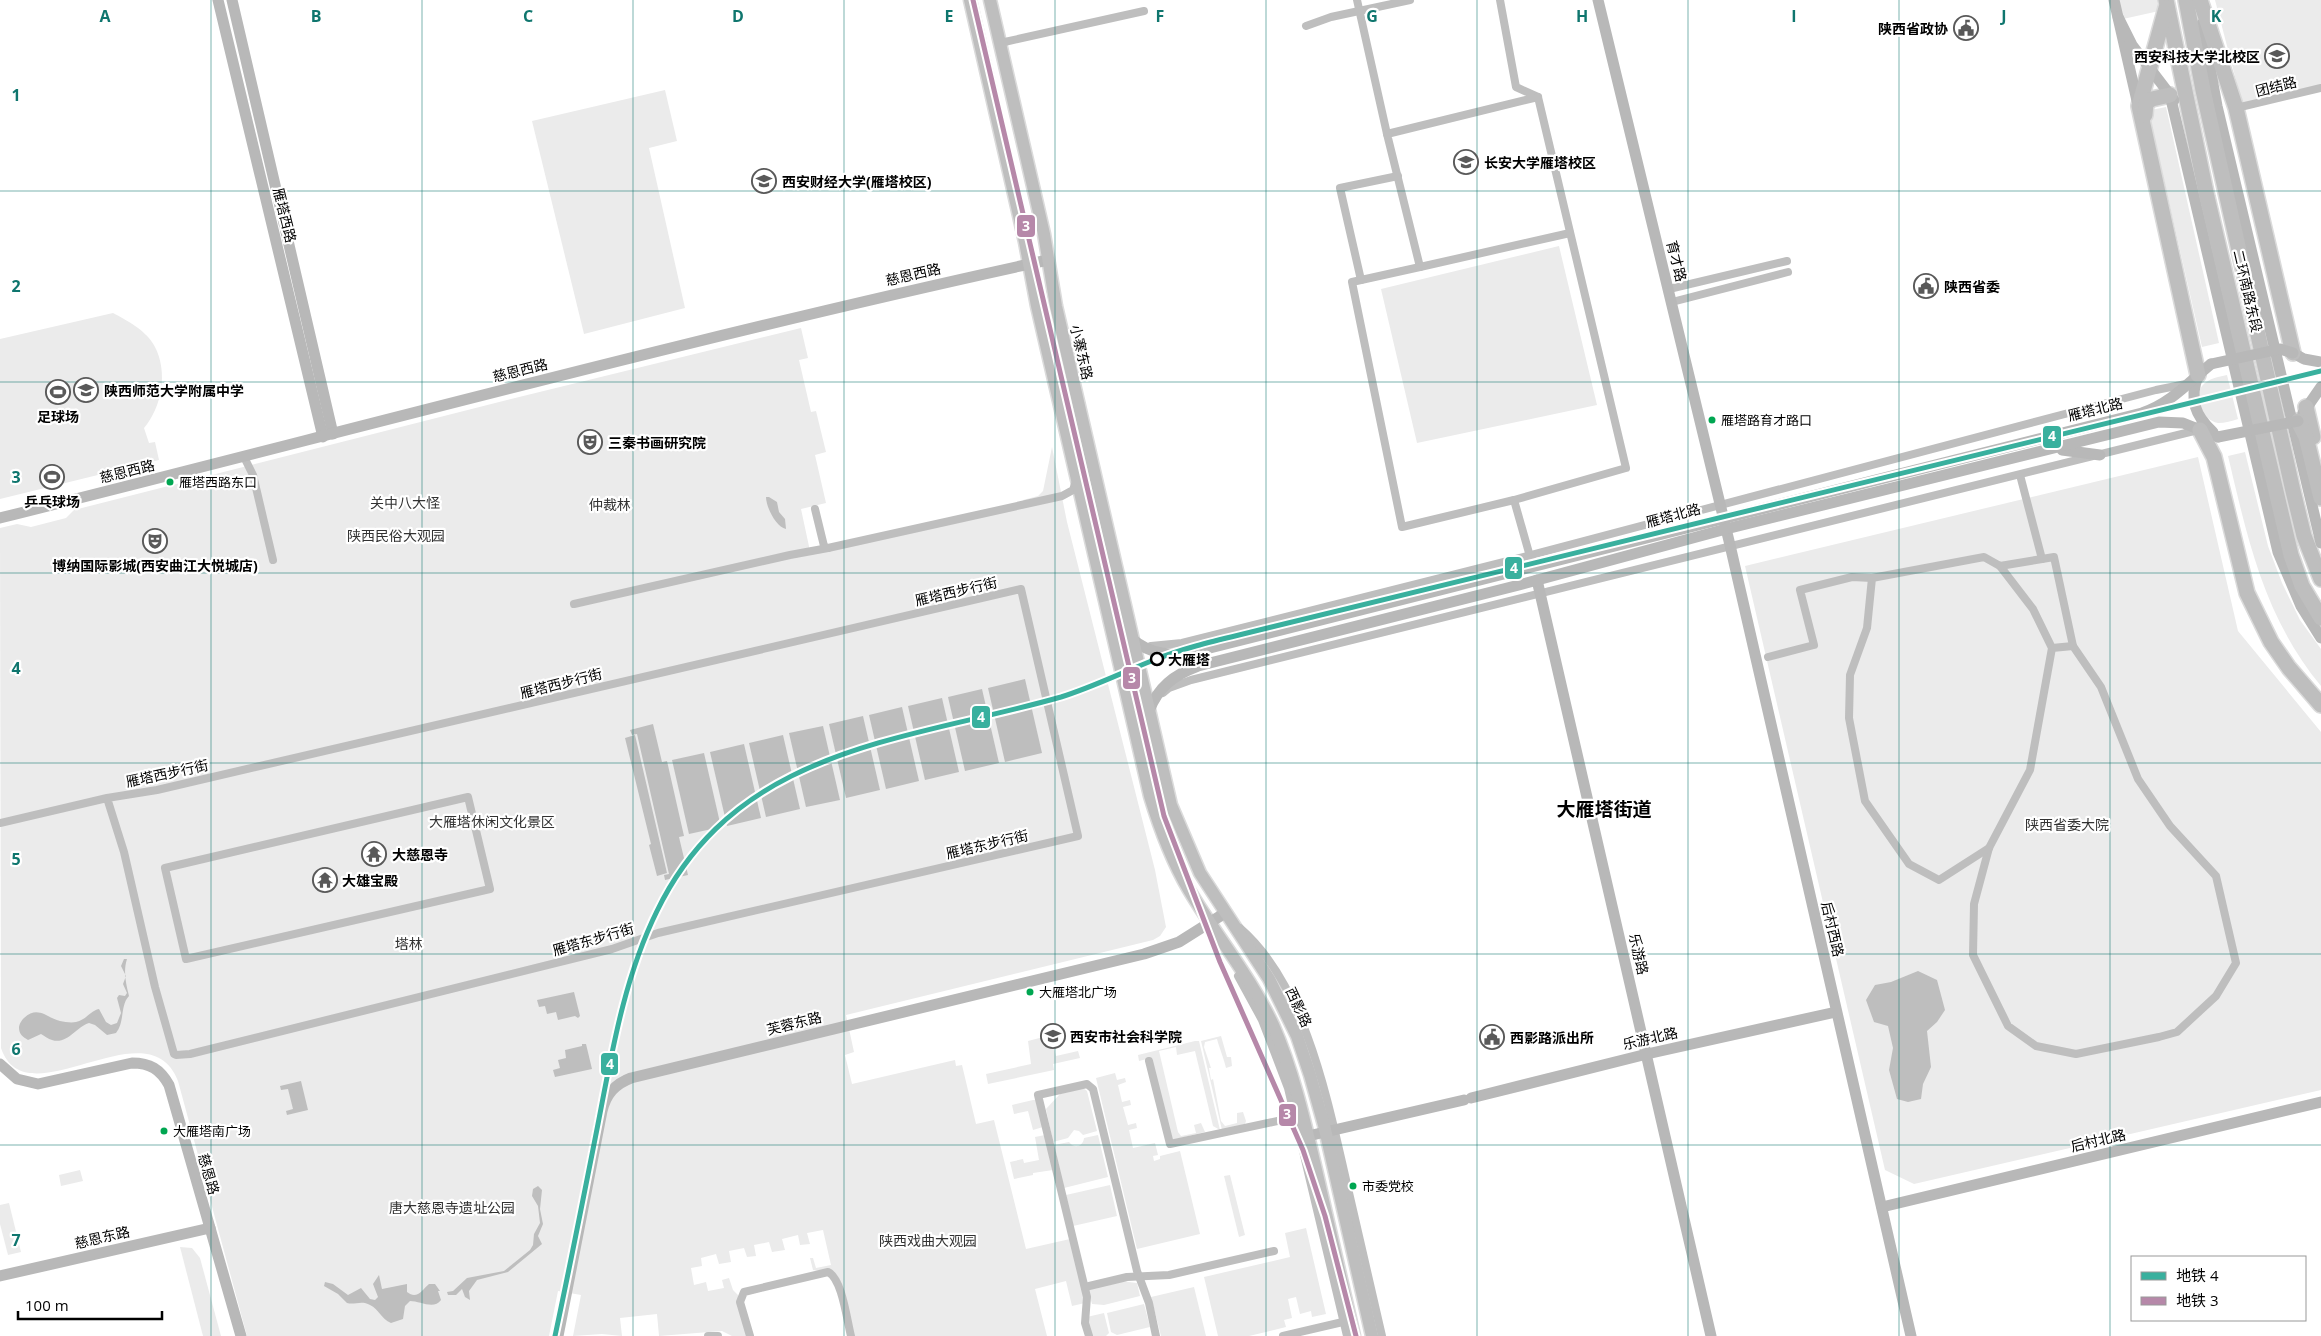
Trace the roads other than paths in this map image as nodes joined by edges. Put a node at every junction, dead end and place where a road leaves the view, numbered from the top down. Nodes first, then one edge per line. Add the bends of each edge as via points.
1 (218, 0) edge
2 (232, 0) edge
3 (970, 0) edge
4 (990, 0) edge
5 (1357, 0) edge
6 (1410, 0) edge
7 (1500, 0) edge
8 (1598, 0) edge
9 (2114, 0) edge
10 (2186, 0) edge
11 (2199, 0) edge
12 (2166, 2) edge
13 (1144, 11) dead end
14 (1359, 11) junction
15 (2118, 17) junction
16 (1306, 26) dead end
17 (1000, 43) junction
18 (2150, 70) junction
19 (2321, 88) edge
20 (2170, 95) junction
21 (1538, 97) junction
22 (2138, 106) junction
23 (2236, 108) junction
24 (2192, 118) junction
25 (1387, 134) junction
26 (1398, 176) junction
27 (1570, 233) junction
28 (1048, 260) junction
29 (1787, 261) dead end
30 (1029, 264) junction
31 (1420, 267) junction
32 (1788, 272) dead end
33 (1360, 280) junction
34 (1669, 290) junction
35 (1672, 302) junction
36 (2293, 353) junction
37 (2321, 362) edge
38 (2211, 364) junction
39 (2193, 379) junction
40 (2321, 387) edge
41 (2321, 394) edge
42 (2308, 404) junction
43 (2298, 421) junction
44 (2200, 430) junction
45 (328, 436) junction
46 (2218, 437) junction
47 (2055, 450) junction
48 (2100, 455) junction
49 (244, 457) dead end
50 (2321, 472) edge
51 (2020, 475) junction
52 (1076, 478) junction
53 (2321, 498) edge
54 (1514, 500) junction
55 (1720, 504) junction
56 (815, 509) dead end
57 (0, 518) edge
58 (1725, 523) junction
59 (2321, 543) edge
60 (1730, 545) junction
61 (828, 548) junction
62 (1530, 554) junction
63 (2042, 558) junction
64 (273, 560) dead end
65 (2000, 566) junction
66 (1533, 567) junction
67 (1872, 578) junction
68 (2321, 579) edge
69 (1537, 580) junction
70 (1540, 592) junction
71 (574, 604) dead end
72 (2321, 618) edge
73 (2321, 638) edge
74 (1132, 639) junction
75 (2074, 646) junction
76 (2052, 648) junction
77 (1768, 657) dead end
78 (2321, 695) edge
79 (2321, 705) edge
80 (1149, 711) junction
81 (107, 798) junction
82 (0, 823) edge
83 (1078, 836) joint
84 (1989, 848) junction
85 (490, 889) joint
86 (1225, 913) junction
87 (1211, 923) junction
88 (1836, 1012) junction
89 (1647, 1054) junction
90 (1149, 1061) dead end
91 (0, 1064) edge
92 (2321, 1102) edge
93 (1296, 1117) junction
94 (1330, 1131) junction
95 (1308, 1136) junction
96 (1882, 1207) junction
97 (210, 1228) junction
98 (1274, 1251) dead end
99 (0, 1276) edge
100 (1138, 1276) junction
101 (1084, 1287) junction
102 (1347, 1321) junction
103 (241, 1336) edge
104 (558, 1336) edge
105 (708, 1336) edge
106 (718, 1336) edge
107 (750, 1336) edge
108 (850, 1336) edge
109 (1088, 1336) edge
110 (1156, 1336) edge
111 (1283, 1336) edge
112 (1347, 1336) edge
113 (1354, 1336) edge
114 (1372, 1336) edge
115 (1382, 1336) edge
116 (1711, 1336) edge
117 (1911, 1336) edge

1 - 45 main road, 雁塔西路
2 - 45 main road, 雁塔西路
3 - 30 main road
4 - 17 main road, 小寨东路
5 - 14 street
6 - 14 street
7 - 21 street via 1516,87
8 - 34 main road, 育才路
9 - 15 main road
10 - 68 highway, 二环南路东段 via 2203,90 2293,491 2304,536
11 - 23 highway
11 - 59 main road via 2217,106
12 - 18 highway
12 - 24 highway, 二环南路东段
13 - 17 street
14 - 16 street
14 - 25 street
15 - 18 main road
15 - 22 main road
17 - 28 main road, 小寨东路
18 - 20 main road
18 - 22 highway
19 - 23 street, 团结路
20 - 24 main road
20 - 38 highway via 2149,100 2144,109 2199,348
20 - 73 main road via 2278,552 2301,606
21 - 25 street
21 - 27 street
22 - 39 highway
23 - 36 highway
24 - 72 highway, 二环南路东段 via 2207,197 2291,555 2302,586
25 - 26 street
26 - 31 street
26 - 33 street via 1340,188
27 - 31 street
27 - 54 street via 1626,468
28 - 30 main road, 慈恩西路
28 - 74 main road, 小寨东路
29 - 34 street
30 - 45 main road, 慈恩西路 via 574,372
30 - 52 main road
31 - 33 street
32 - 35 street
33 - 54 street via 1352,282 1402,527
34 - 35 main road, 育才路
35 - 55 main road, 育才路
36 - 37 main road
36 - 38 main road, bridge via 2280,349
38 - 39 main road, 雁塔北路
39 - 46 main road via 2194,405 2204,424
39 - 55 street
39 - 58 main road, 雁塔北路 via 2180,393 2142,413
40 - 42 main road
41 - 42 street
42 - 43 main road
42 - 50 highway
43 - 46 main road, bridge
43 - 53 highway via 2306,437
44 - 46 main road, 雁塔北路
44 - 47 main road, 雁塔北路 via 2183,423 2159,422
44 - 48 street
44 - 79 highway via 2214,457 2247,593 2272,642
45 - 57 main road, 慈恩西路
46 - 78 highway via 2249,573 2280,641
47 - 48 main road
47 - 58 main road, 雁塔北路
48 - 51 street
49 - 64 street via 253,475
51 - 60 street
51 - 63 street
52 - 61 street via 1073,490 1062,496
52 - 87 main road via 1152,804 1172,858
54 - 62 street
55 - 58 main road, 育才路
55 - 62 street
56 - 61 street via 824,546
58 - 60 main road, 后村西路
58 - 66 main road, 雁塔北路
58 - 69 main road, 雁塔北路
60 - 70 street
60 - 88 main road, 后村西路
61 - 71 street
62 - 66 street
62 - 74 street via 1170,646 1145,645
63 - 65 street
63 - 75 street via 2054,557
65 - 67 street via 1984,557
65 - 76 street via 2033,609
66 - 74 main road, 雁塔北路 via 1194,652 1161,654
67 - 77 street via 1852,577 1800,590 1814,645
67 - 84 street via 1867,628 1850,675 1849,718 1865,801 1909,864 1939,880
69 - 70 main road, 乐游路
69 - 80 main road, 雁塔北路 via 1198,666 1167,682
70 - 80 street via 1180,683 1159,697
70 - 89 main road, 乐游路
74 - 80 main road, 小寨东路
75 - 76 street
75 - 84 street via 2101,687 2138,779 2170,826 2216,876 2236,963 2216,996 2177,1032 2076,1054 2036,1046 2008,1026 1973,955 1974,904
76 - 84 street via 2030,770
80 - 86 main road, 西影路 via 1177,821 1200,873
81 - 82 street, 雁塔西步行街
81 - 83 street, 雁塔西步行街 via 157,790 1021,589
81 - 83 street, 雁塔东步行街 via 124,852 174,1054 198,1052 612,949 658,933
85 - 85 street via 468,798 165,868 186,959
86 - 87 main road, 芙蓉东路
86 - 94 main road, 西影路 via 1260,964 1288,1016
87 - 93 street via 1270,1039
87 - 95 main road via 1244,971 1273,1027 1294,1080
87 - 104 main road, 芙蓉东路 via 1179,942 1144,954 620,1083 610,1092 602,1110
88 - 89 main road, 乐游北路
88 - 96 main road, 后村西路
89 - 94 main road, 乐游北路
89 - 116 main road, 乐游路
90 - 93 street via 1170,1144
91 - 97 main road, 慈恩路 via 17,1079 38,1084 132,1063 144,1063 164,1074
92 - 96 main road, 后村北路
93 - 102 street
94 - 95 main road, 乐游北路
94 - 114 main road, 西影路
94 - 115 street
95 - 102 main road
96 - 117 main road, 后村西路
97 - 99 main road, 慈恩东路
97 - 103 main road, 慈恩路
98 - 100 street via 1169,1275
100 - 101 street
100 - 101 street via 1093,1090 1084,1084 1038,1095
100 - 110 street
101 - 109 street
102 - 111 street
102 - 112 street
102 - 113 main road
105 - 106 street
107 - 108 street via 740,1302 744,1292 828,1272 838,1282

